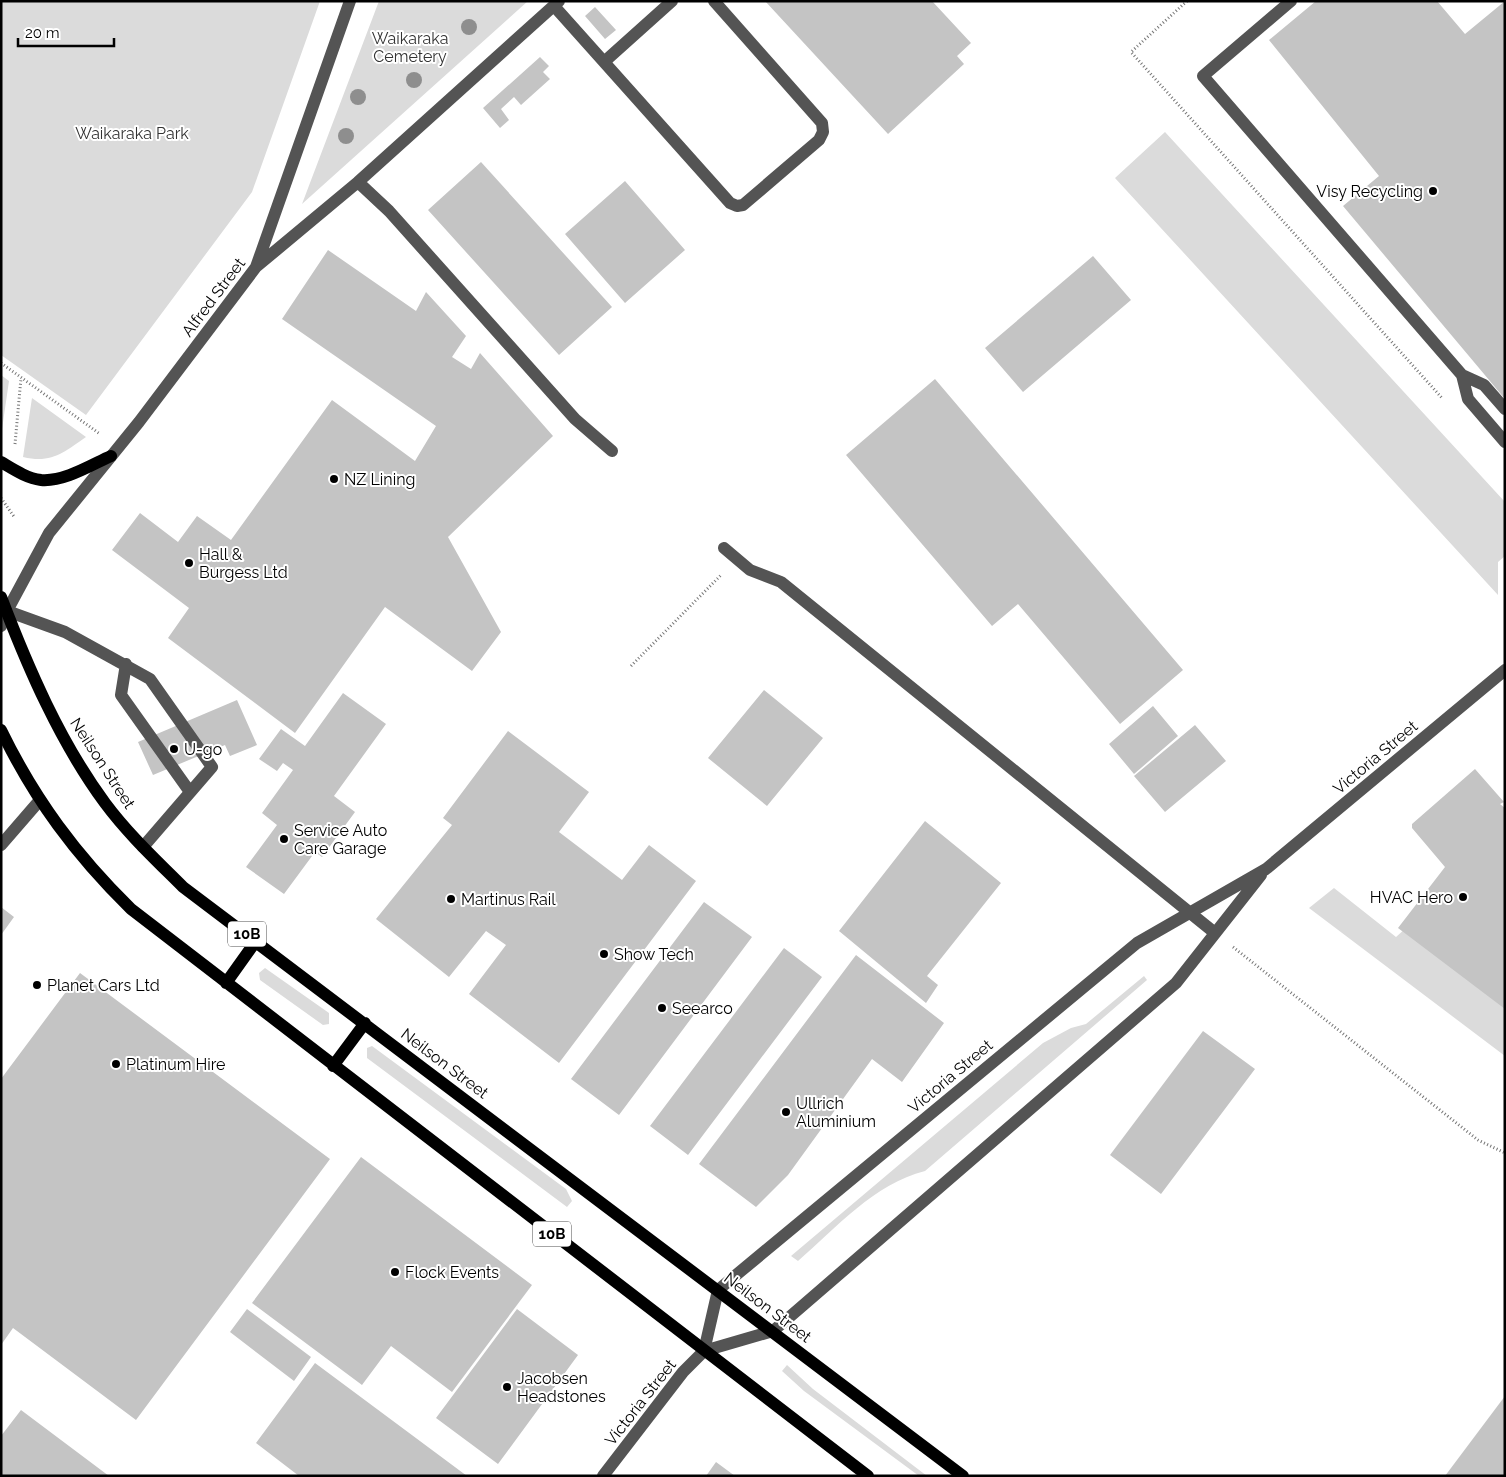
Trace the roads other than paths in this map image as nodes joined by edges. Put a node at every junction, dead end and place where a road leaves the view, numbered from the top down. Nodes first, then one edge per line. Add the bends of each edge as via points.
1 (350, 1) edge
2 (672, 1) edge
3 (714, 1) edge
4 (1291, 1) edge
5 (556, 3) edge
6 (604, 62) junction
7 (358, 182) junction
8 (256, 267) junction
9 (1462, 375) junction
10 (1505, 409) edge
11 (1505, 442) edge
12 (612, 450) dead end
13 (111, 456) junction
14 (1, 462) edge
15 (724, 548) dead end
16 (1, 597) edge
17 (7, 611) junction
18 (1, 626) edge
19 (126, 664) junction
20 (1505, 670) edge
21 (1, 730) edge
22 (190, 792) junction
23 (40, 800) junction
24 (1, 845) edge
25 (143, 847) junction
26 (1266, 869) junction
27 (1191, 912) junction
28 (1215, 934) junction
29 (256, 941) junction
30 (226, 983) junction
31 (365, 1023) junction
32 (334, 1066) junction
33 (718, 1290) junction
34 (773, 1331) junction
35 (704, 1351) junction
36 (603, 1476) edge
37 (868, 1476) edge
38 (962, 1476) edge

1 - 8 street
2 - 6 street
3 - 6 street via 822,123 823,132 819,140 743,206 730,203
4 - 9 street via 1203,76
5 - 6 street
5 - 7 street, Alfred Street
7 - 8 street, Alfred Street
7 - 12 street via 389,211 575,419
8 - 13 street, Alfred Street
9 - 10 street via 1484,385
9 - 11 street via 1468,399
13 - 14 main road via 67,476 42,480 22,474
13 - 17 street, Alfred Street via 48,533
15 - 27 street via 750,570 781,582
16 - 17 main road, Neilson Street / 10B
17 - 18 street, Alfred Street
17 - 19 street via 65,632
17 - 25 main road, Neilson Street / 10B via 34,677 70,749 105,803
19 - 22 street via 121,695
19 - 22 street via 150,680 212,767
20 - 26 street, Victoria Street
21 - 23 main road, 10B
22 - 25 street
23 - 24 street
23 - 30 main road, 10B via 80,857 106,885 146,921
25 - 29 main road, Neilson Street / 10B via 183,887
26 - 27 street, Victoria Street
26 - 28 street, Victoria Street
27 - 28 street
27 - 33 street, Victoria Street via 1136,943
28 - 34 street, Victoria Street via 1176,983
29 - 30 main road
29 - 31 main road, Neilson Street / 10B
30 - 32 main road, 10B
31 - 32 main road
31 - 33 main road, Neilson Street / 10B
32 - 35 main road, 10B
33 - 34 main road, Neilson Street / 10B
33 - 35 street
34 - 35 street, Victoria Street
34 - 38 main road, Neilson Street / 10B
35 - 36 street, Victoria Street via 683,1372
35 - 37 main road, 10B

